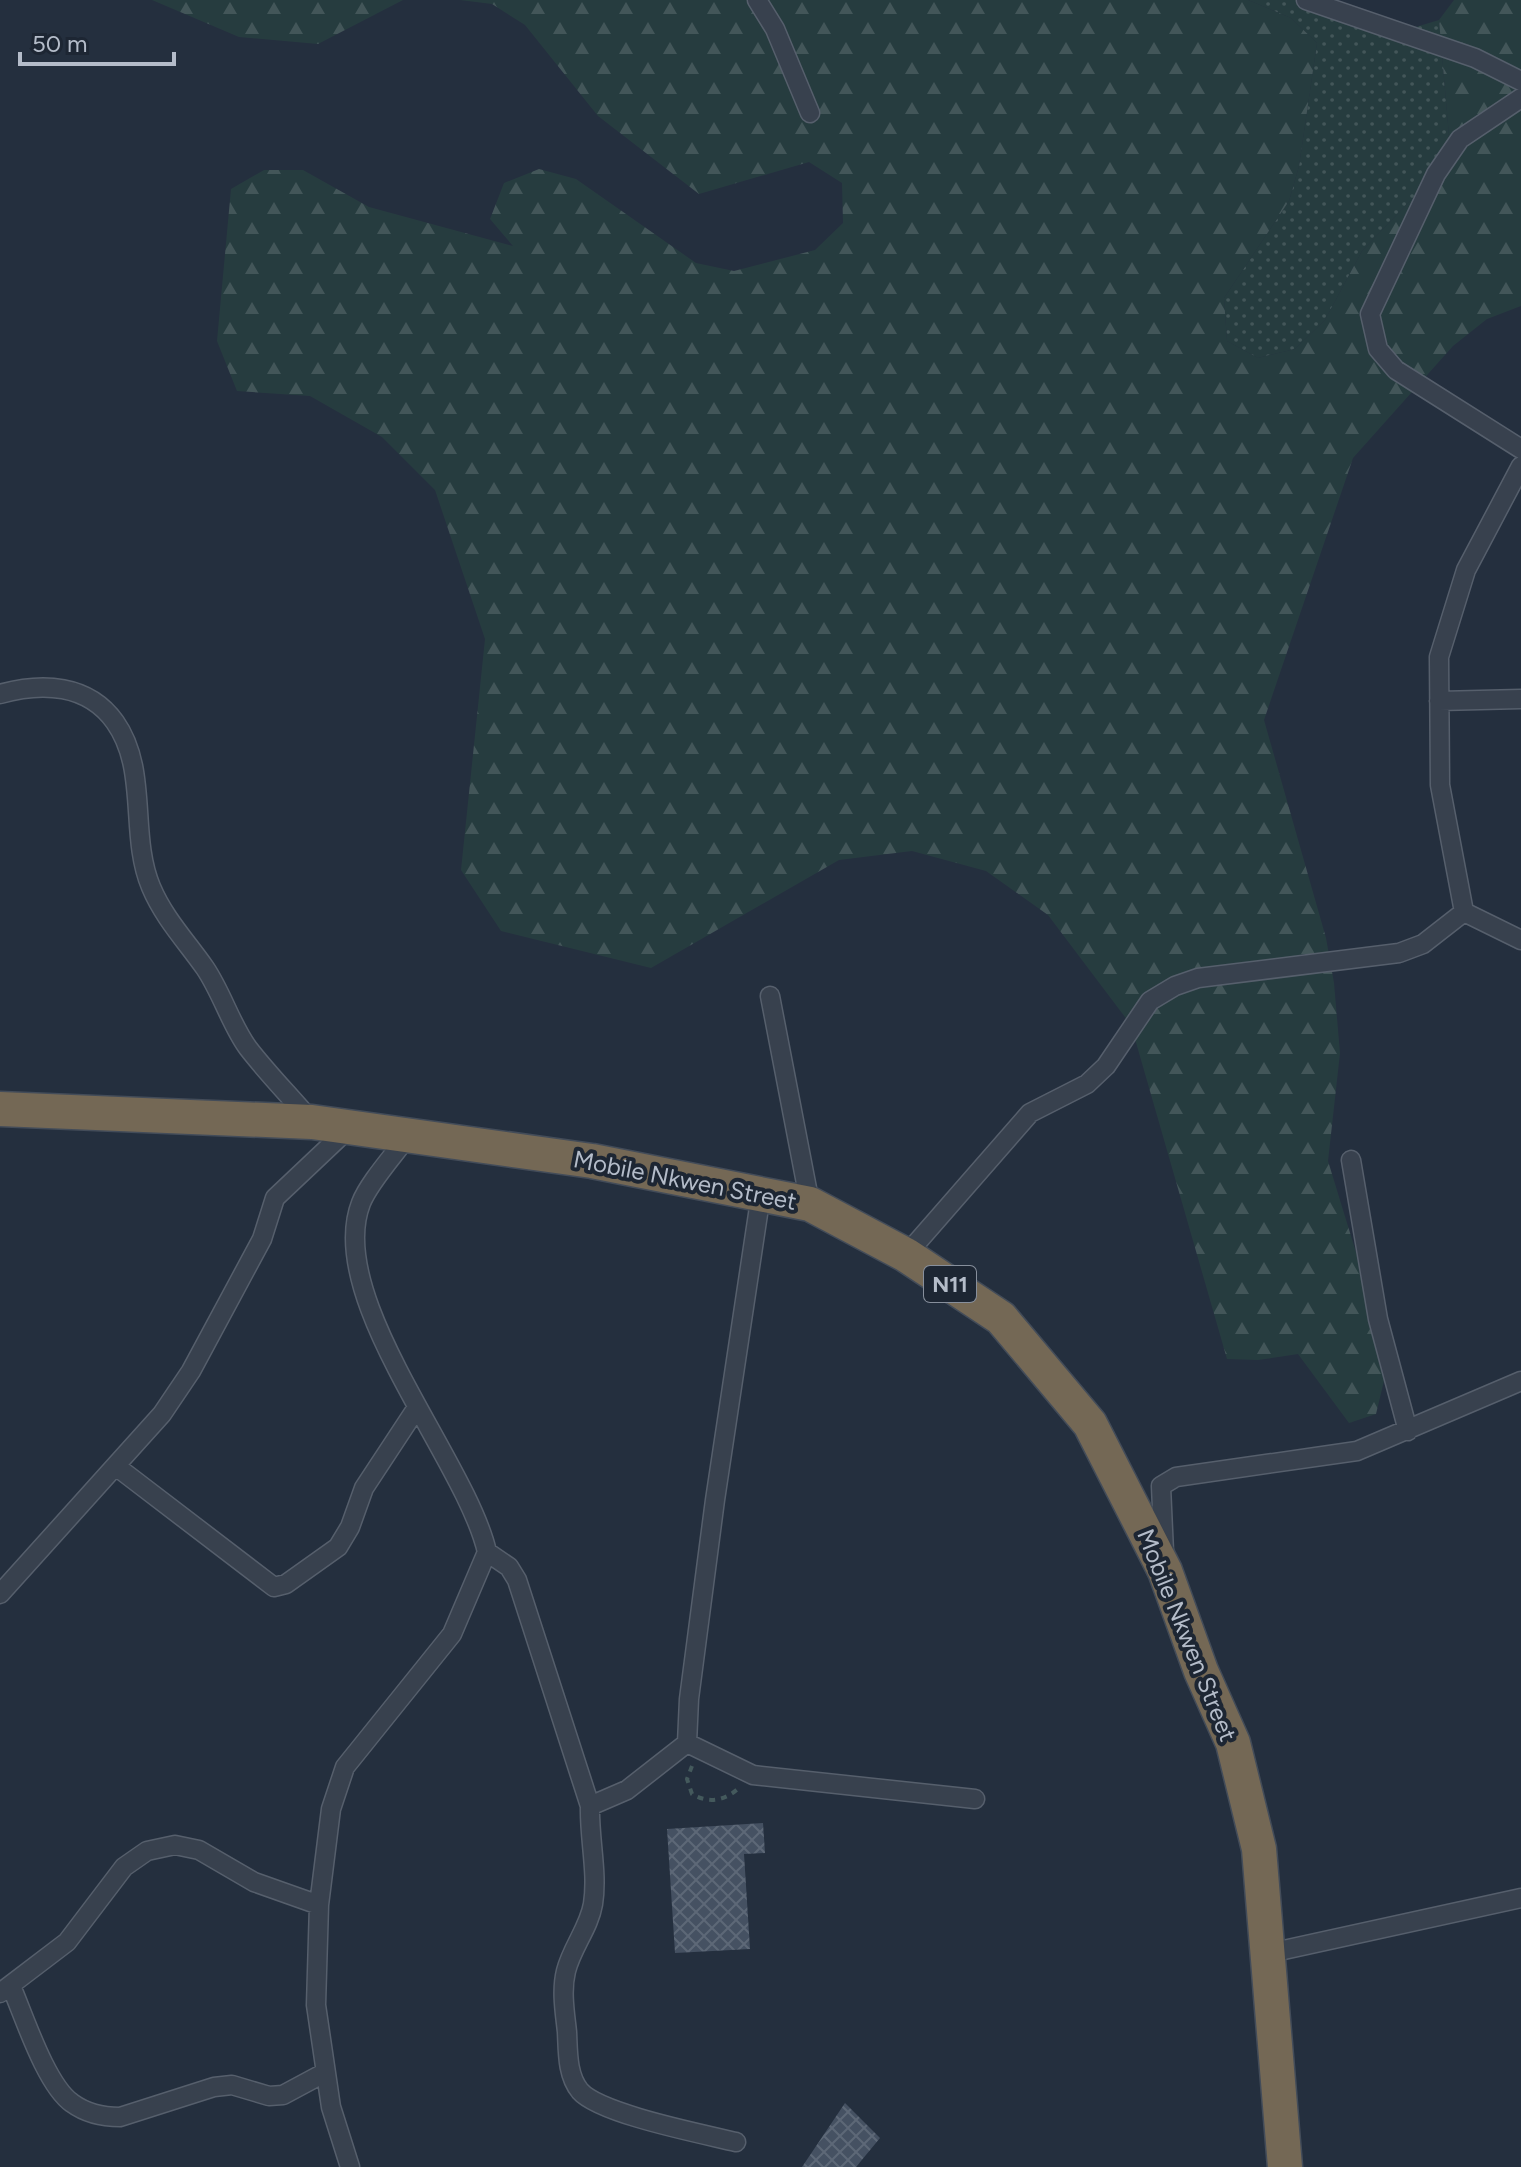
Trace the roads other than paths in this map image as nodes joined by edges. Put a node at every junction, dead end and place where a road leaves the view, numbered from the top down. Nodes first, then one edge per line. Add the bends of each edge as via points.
1 (757, 0) edge
2 (1306, 0) edge
3 (1521, 81) edge
4 (1521, 98) edge
5 (810, 113) dead end
6 (1521, 449) edge
7 (1521, 466) edge
8 (0, 694) edge
9 (1521, 699) edge
10 (1439, 701) junction
11 (1464, 912) junction
12 (1521, 940) edge
13 (770, 996) dead end
14 (0, 1109) edge
15 (312, 1122) junction
16 (348, 1129) junction
17 (410, 1133) junction
18 (1351, 1160) dead end
19 (761, 1194) junction
20 (810, 1204) junction
21 (906, 1255) junction
22 (1521, 1381) edge
23 (416, 1409) junction
24 (1408, 1431) junction
25 (117, 1467) junction
26 (487, 1552) junction
27 (1165, 1571) junction
28 (0, 1594) edge
29 (693, 1746) junction
30 (975, 1799) dead end
31 (590, 1806) junction
32 (1521, 1898) edge
33 (319, 1905) junction
34 (1270, 1953) junction
35 (5, 1989) edge
36 (324, 2073) junction
37 (736, 2142) dead end
38 (350, 2167) edge
39 (1285, 2167) edge

1 - 5 street
2 - 3 street via 1475,58
4 - 6 street via 1460,139 1436,174 1370,314 1378,349 1396,370
7 - 10 street via 1466,570 1452,609 1439,657
8 - 15 street via 60,687 93,699 116,723 133,760 142,855 151,886 227,1005 246,1046
9 - 10 street
10 - 11 street via 1440,785
11 - 12 street
11 - 21 street via 1423,944 1399,953 1232,972 1198,978 1163,993 1150,1001 1106,1066 1087,1084 1030,1113
13 - 20 street
14 - 15 highway, Mobile Nkwen Street / N11
15 - 16 highway, Mobile Nkwen Street / N11
16 - 17 highway, Mobile Nkwen Street / N11
16 - 25 street via 275,1198 262,1239 191,1371
17 - 19 highway, Mobile Nkwen Street / N11
17 - 23 street via 361,1203 357,1239 360,1277
18 - 24 street via 1378,1319
19 - 20 highway, Mobile Nkwen Street / N11
19 - 29 street via 689,1699
20 - 21 highway, Mobile Nkwen Street / N11
21 - 27 highway, Mobile Nkwen Street / N11 via 1001,1318 1090,1424
22 - 24 street
23 - 25 street via 364,1488 338,1547 274,1587
23 - 26 street via 472,1507
24 - 27 street via 1357,1451 1176,1477 1161,1486
25 - 28 street
26 - 31 street via 509,1567 517,1580
26 - 33 street via 452,1634 345,1767 331,1809
27 - 34 highway, Mobile Nkwen Street / N11 via 1233,1743 1259,1849
29 - 30 street via 753,1775
29 - 31 street via 627,1790
31 - 37 street via 594,1899 566,1973 563,2000 571,2075 594,2101
32 - 34 street
33 - 35 street via 254,1882 199,1850 175,1845 147,1851 124,1867 67,1942
33 - 36 street via 316,2005
34 - 39 highway, Mobile Nkwen Street / N11 via 1269,2002
35 - 36 street via 56,2084 71,2103 101,2117 120,2117 223,2086 283,2095
36 - 38 street

